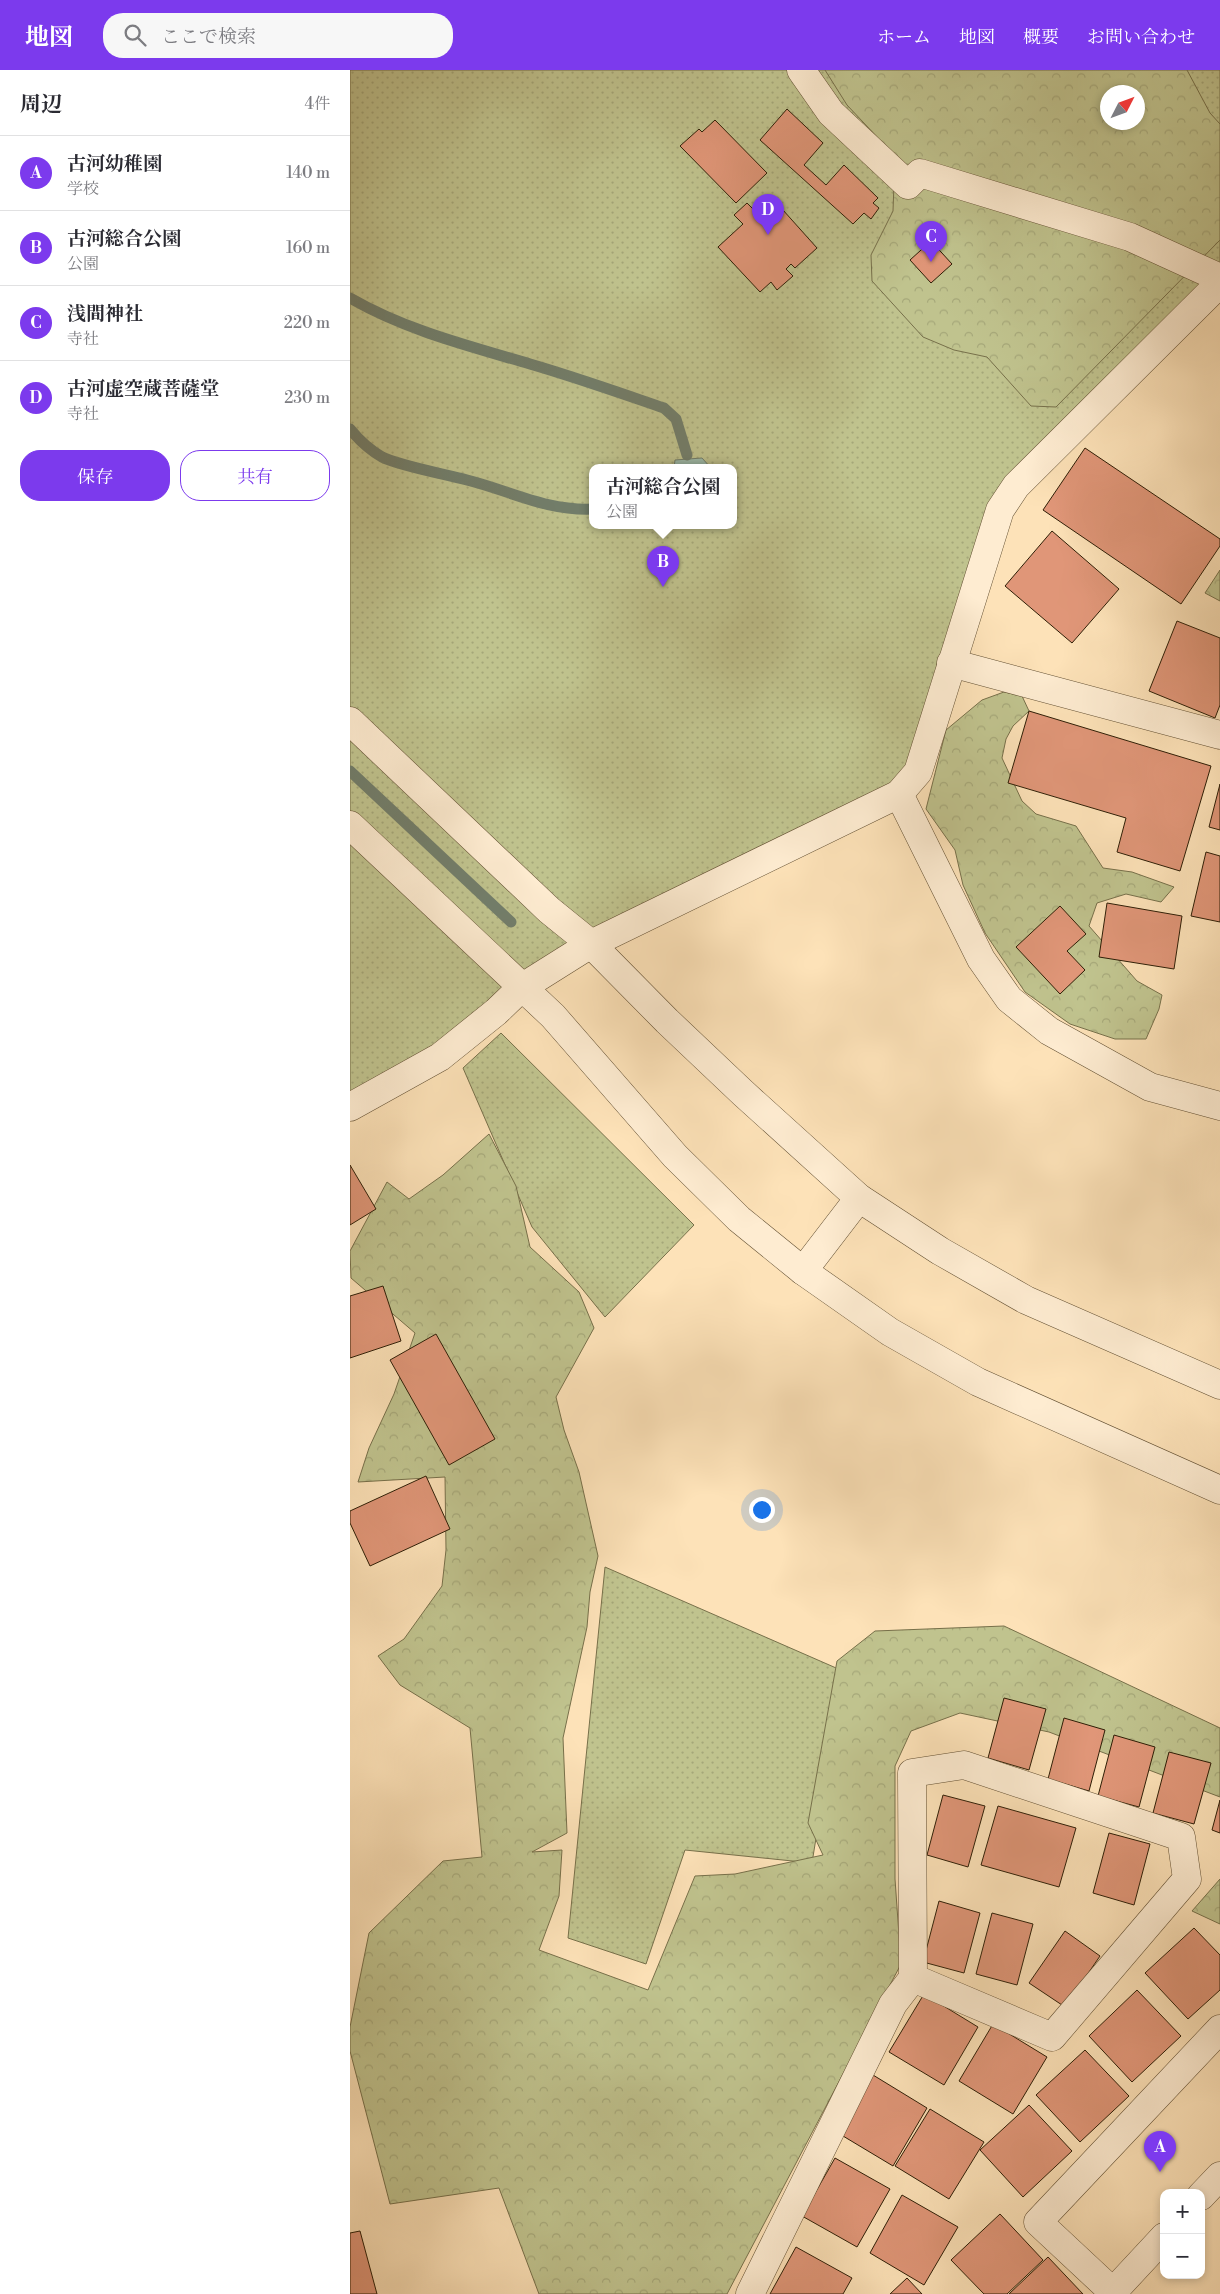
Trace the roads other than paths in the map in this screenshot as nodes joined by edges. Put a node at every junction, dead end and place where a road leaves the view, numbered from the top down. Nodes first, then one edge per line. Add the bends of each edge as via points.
1 (801, 70) edge
2 (1220, 278) edge
3 (1220, 282) edge
4 (951, 663) junction
5 (350, 720) edge
6 (1220, 735) edge
7 (899, 794) junction
8 (350, 826) edge
9 (591, 944) junction
10 (520, 988) junction
11 (1220, 1106) edge
12 (350, 1107) edge
13 (859, 1198) junction
14 (803, 1271) junction
15 (1220, 1385) edge
16 (1220, 1490) edge
17 (913, 1978) junction
18 (1220, 2029) edge
19 (1220, 2176) edge
20 (1205, 2192) edge
21 (1160, 2241) edge
22 (1112, 2293) edge
23 (750, 2294) edge

1 - 2 street via 831,113 908,186 920,173 1130,237
3 - 4 street via 1006,499
4 - 6 street
4 - 7 street via 918,772
5 - 9 street via 549,910
7 - 9 street
7 - 11 street via 981,959 1008,999 1048,1031 1150,1087
8 - 10 street
9 - 10 street
9 - 13 street via 722,1074
10 - 12 street via 440,1057
10 - 14 street via 553,1016 675,1156 739,1219
13 - 14 street
13 - 15 street via 940,1251 1026,1300
14 - 16 street via 890,1332 978,1382
17 - 17 street via 1052,2037 1187,1879 1181,1838 964,1766 912,1772
17 - 23 street via 893,2004
18 - 22 street via 1038,2222
19 - 20 street
21 - 22 street

